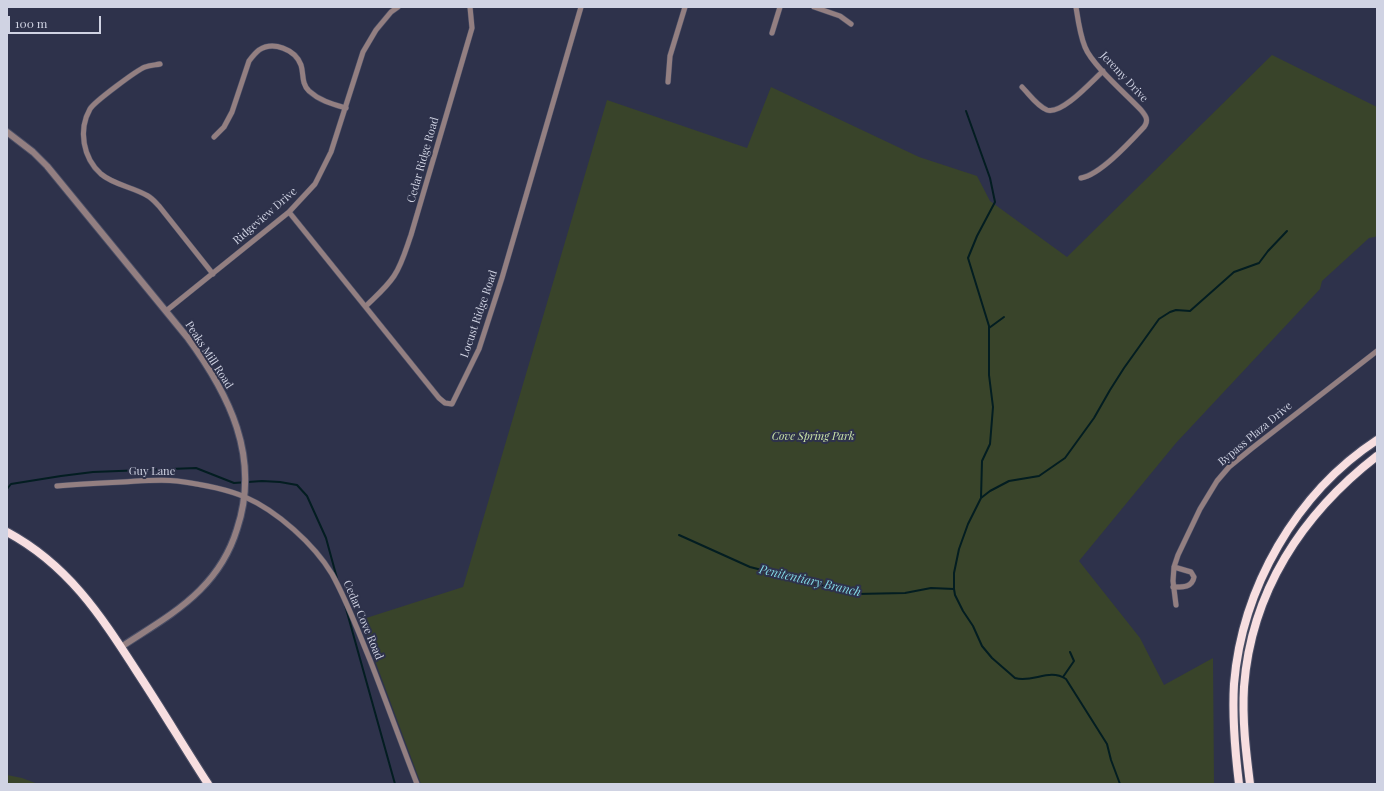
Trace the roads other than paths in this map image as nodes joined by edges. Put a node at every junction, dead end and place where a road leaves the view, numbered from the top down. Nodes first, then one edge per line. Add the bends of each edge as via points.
1 (398, 7) edge
2 (470, 7) edge
3 (581, 7) edge
4 (685, 7) edge
5 (780, 7) edge
6 (814, 7) edge
7 (1076, 7) edge
8 (850, 24) dead end
9 (772, 33) dead end
10 (160, 64) dead end
11 (1103, 71) junction
12 (668, 82) dead end
13 (1022, 87) dead end
14 (346, 108) junction
15 (7, 132) edge
16 (214, 137) dead end
17 (1080, 178) dead end
18 (289, 212) junction
19 (212, 274) junction
20 (366, 306) junction
21 (166, 311) junction
22 (1377, 351) edge
23 (1377, 440) edge
24 (1377, 456) edge
25 (57, 486) dead end
26 (244, 497) junction
27 (7, 532) edge
28 (1174, 567) junction
29 (1173, 587) junction
30 (1176, 605) dead end
31 (121, 647) junction
32 (208, 784) edge
33 (417, 784) edge
34 (1239, 784) edge
35 (1250, 784) edge

1 - 14 street, Ridgeview Drive via 376,30 363,52
2 - 20 street, Cedar Ridge Road via 472,28 411,236 394,276
3 - 20 street, Locust Ridge Road via 479,349 452,404 445,403 439,398
4 - 12 street via 670,56
5 - 9 street
6 - 8 street via 840,16
7 - 11 street, Jeremy Drive via 1085,46
10 - 19 street via 144,67 99,99 90,109 84,124 83,139 92,164 101,174 149,196
11 - 13 street via 1063,107 1053,111 1039,104
11 - 17 street, Jeremy Drive via 1141,110 1147,122 1107,163 1095,172
14 - 16 street via 326,102 308,90 301,65 293,54 288,50 271,46 260,50 249,61 232,112 224,127
14 - 18 street, Ridgeview Drive via 331,152 315,184
15 - 21 street, Peaks Mill Road via 47,166
18 - 19 street, Ridgeview Drive
18 - 20 street, Locust Ridge Road
19 - 21 street, Ridgeview Drive
21 - 26 street, Peaks Mill Road via 203,360 230,409 244,457
22 - 28 street, Bypass Plaza Drive via 1224,473 1210,490 1181,547
23 - 34 highway via 1342,468 1313,497 1288,530 1259,584 1245,623 1234,683 1233,725
24 - 35 highway via 1336,492 1310,520 1280,567 1263,600 1249,652 1244,688 1244,726
25 - 26 street, Guy Lane via 176,481 199,484
26 - 31 street, Peaks Mill Road via 235,536 211,578 179,608
26 - 33 street, Cedar Cove Road via 296,532 318,554 331,573 348,607
27 - 31 highway via 44,557 72,581
28 - 29 street, Bypass Plaza Drive
28 - 29 street via 1191,572 1194,577 1190,585
29 - 30 street, Bypass Plaza Drive
31 - 32 highway

